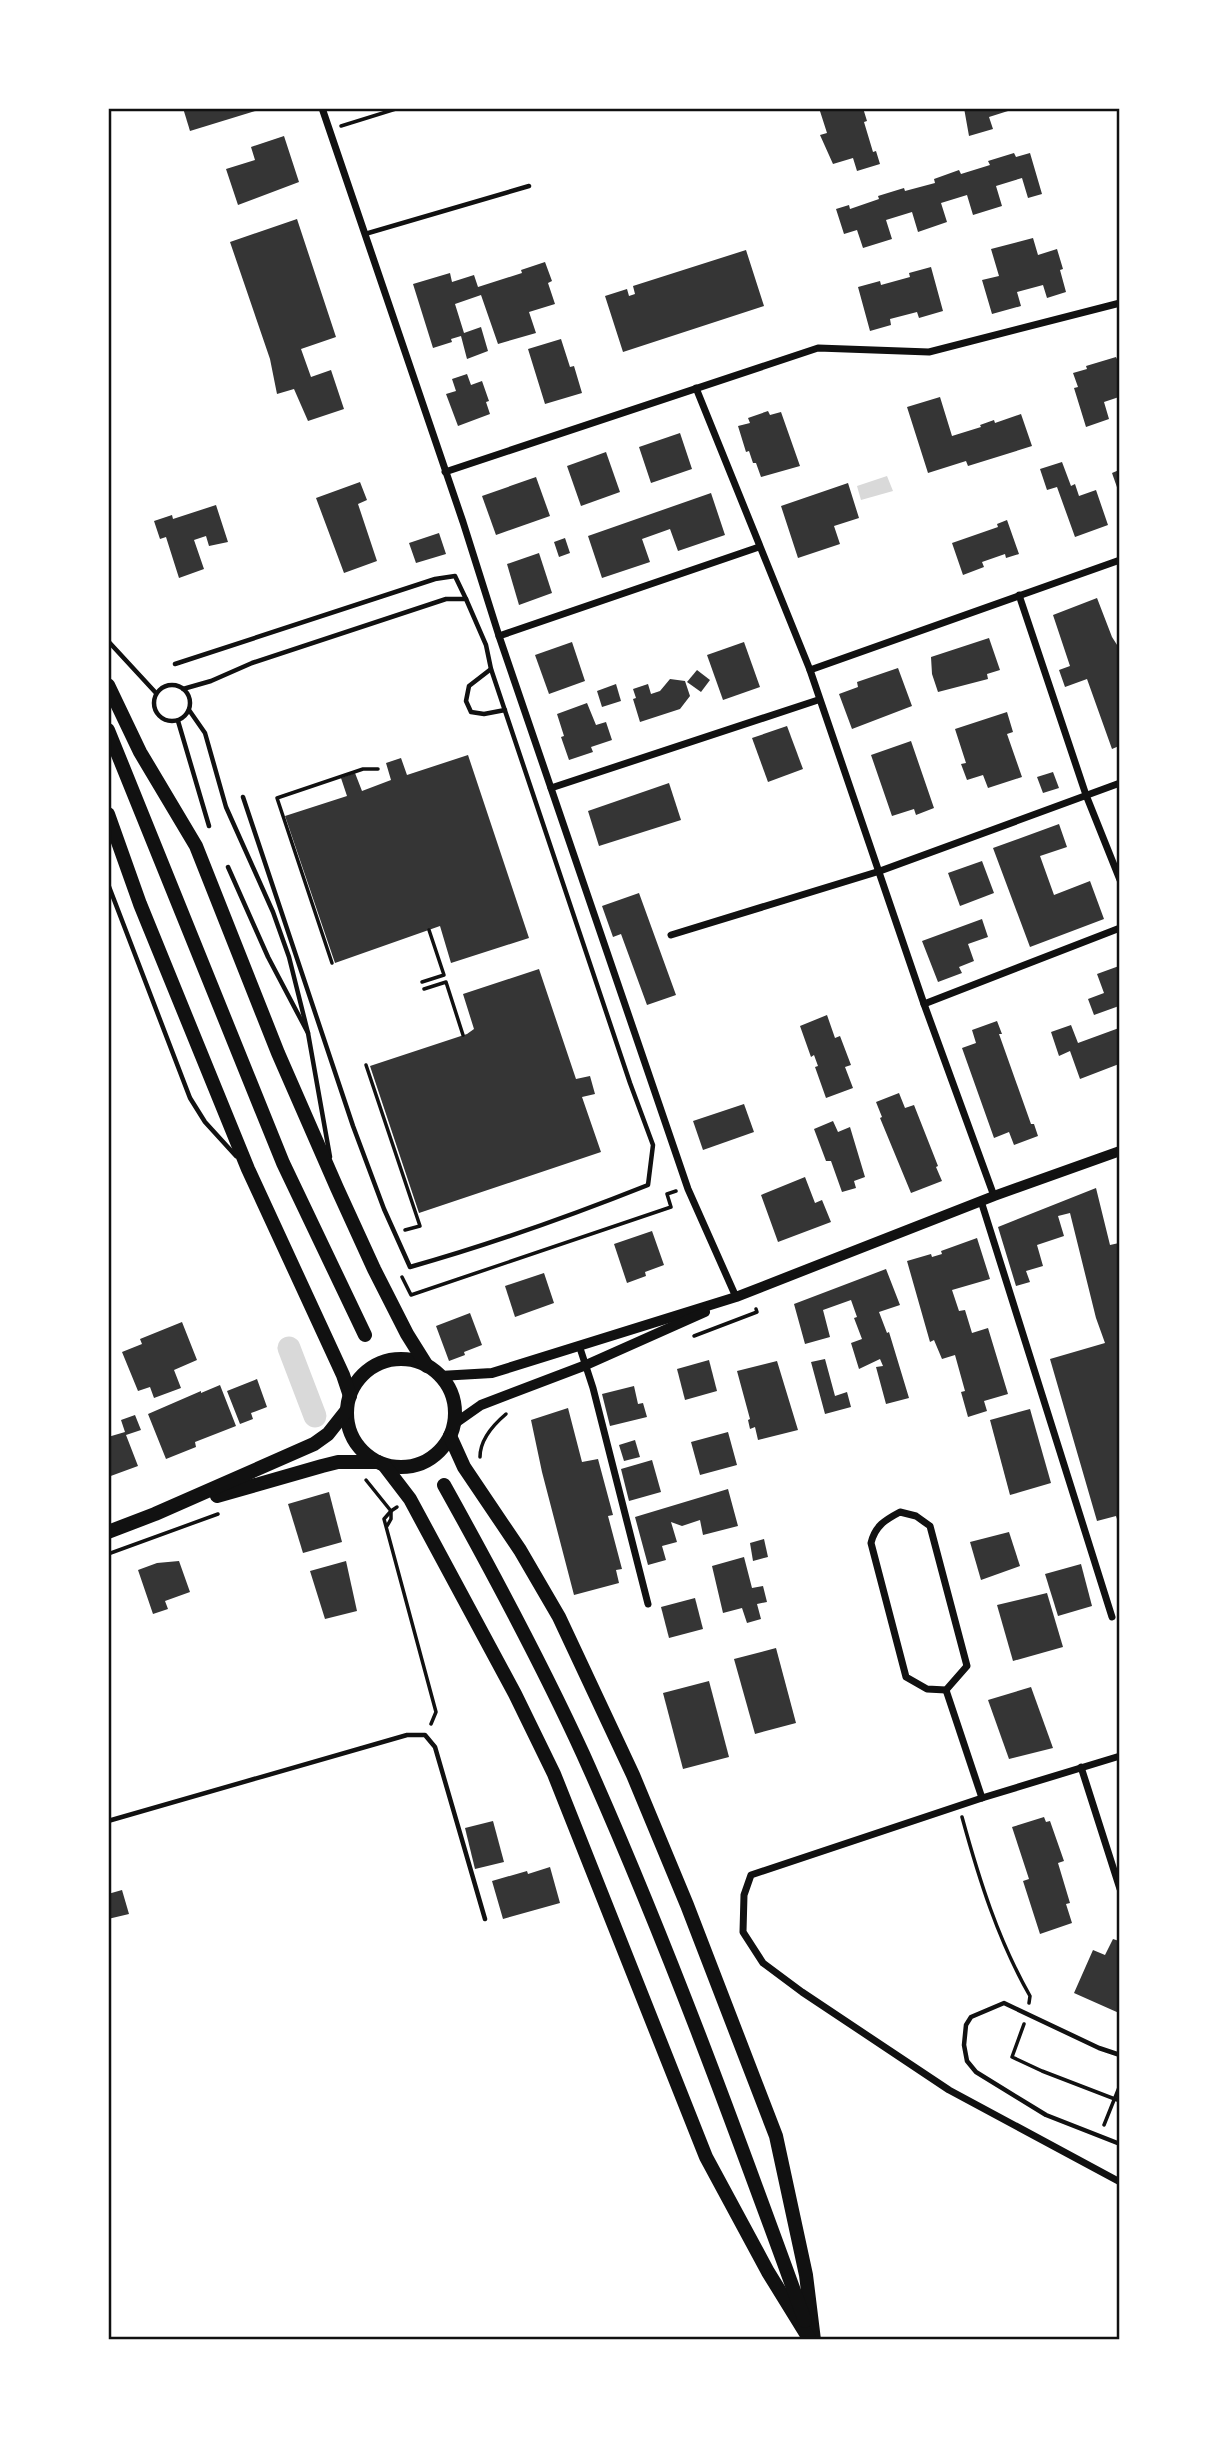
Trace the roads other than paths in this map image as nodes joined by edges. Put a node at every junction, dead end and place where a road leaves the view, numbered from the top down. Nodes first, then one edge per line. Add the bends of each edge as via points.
1 (323, 108) edge
2 (529, 186) dead end
3 (365, 234) junction
4 (1119, 303) edge
5 (696, 388) junction
6 (445, 472) junction
7 (759, 547) junction
8 (1119, 560) edge
9 (1018, 595) junction
10 (466, 599) junction
11 (499, 636) junction
12 (108, 641) edge
13 (175, 664) dead end
14 (491, 668) junction
15 (810, 670) junction
16 (108, 685) edge
17 (184, 689) junction
18 (156, 693) junction
19 (818, 700) junction
20 (189, 710) junction
21 (505, 710) junction
22 (178, 721) junction
23 (108, 730) edge
24 (1119, 783) edge
25 (551, 788) junction
26 (1086, 795) junction
27 (243, 797) dead end
28 (108, 814) edge
29 (209, 826) dead end
30 (228, 867) dead end
31 (880, 871) junction
32 (1119, 880) edge
33 (108, 884) edge
34 (1119, 928) edge
35 (671, 935) dead end
36 (924, 1004) junction
37 (308, 1033) junction
38 (1119, 1151) edge
39 (248, 1169) junction
40 (337, 1188) junction
41 (994, 1196) junction
42 (981, 1201) junction
43 (736, 1297) junction
44 (365, 1335) dead end
45 (579, 1345) junction
46 (586, 1365) junction
47 (427, 1366) junction
48 (440, 1376) junction
49 (349, 1403) junction
50 (452, 1430) junction
51 (381, 1464) junction
52 (444, 1485) dead end
53 (155, 1514) junction
54 (108, 1532) edge
55 (648, 1604) dead end
56 (1112, 1617) dead end
57 (946, 1690) junction
58 (1119, 1755) edge
59 (1081, 1767) junction
60 (982, 1798) junction
61 (108, 1821) edge
62 (1119, 1889) edge
63 (485, 1919) dead end
64 (1119, 2055) edge
65 (1119, 2144) edge
66 (1119, 2182) edge
67 (812, 2340) edge

1 - 3 street
2 - 3 lane
3 - 6 street
4 - 5 street via 929,352 818,348
5 - 6 street
5 - 7 street
6 - 11 street
7 - 11 street
7 - 15 street
8 - 9 street
9 - 15 street
9 - 26 street
10 - 13 lane via 455,576 435,579
10 - 14 lane
10 - 17 lane via 446,599
11 - 25 street
12 - 18 lane
14 - 21 lane
14 - 21 lane via 469,686 466,701 471,712
15 - 19 street
16 - 40 main road via 140,752 196,846
17 - 18 lane via 172,685
17 - 20 lane via 190,699
18 - 22 lane via 157,715
19 - 25 street
19 - 31 street
20 - 22 lane
20 - 37 lane via 205,733 226,807 273,912
21 - 27 lane via 653,1145 649,1185 562,1220 411,1267 353,1126
22 - 29 lane
23 - 44 main road via 283,1163
24 - 26 street
25 - 43 street via 688,1187
26 - 31 street
26 - 32 street
28 - 39 main road
30 - 37 lane
31 - 35 street
31 - 36 street
33 - 39 lane via 190,1098 205,1122
34 - 36 street
36 - 41 street
37 - 40 lane
38 - 41 street
39 - 49 main road via 343,1376
40 - 47 main road via 385,1291
41 - 42 street
42 - 43 street
42 - 56 street
43 - 45 street
43 - 46 street
45 - 46 street
45 - 48 street via 492,1373
46 - 50 street via 481,1405
46 - 55 street
47 - 48 main road
47 - 49 main road via 412,1360 381,1363 357,1382
48 - 50 main road via 454,1404
49 - 51 main road via 352,1435 358,1446
49 - 53 main road via 328,1434 314,1444
50 - 51 main road via 442,1449 430,1459 400,1468
50 - 67 main road via 464,1467 559,1617 687,1905 776,2136 806,2275
51 - 53 main road via 338,1462
51 - 67 main road via 416,1511 515,1693 554,1774 706,2157 768,2272
52 - 67 main road via 518,1618 631,1864
53 - 54 main road
57 - 57 street via 967,1666 930,1526 900,1512 873,1532 874,1557 906,1677 927,1689
57 - 60 street
58 - 59 street
59 - 60 street
59 - 62 street
60 - 66 street via 751,1875 744,1895 743,1932 762,1962 949,2090
61 - 63 lane via 407,1735 425,1735 435,1746
64 - 65 lane via 1004,2003 971,2017 966,2025 964,2045 976,2072 1046,2115

